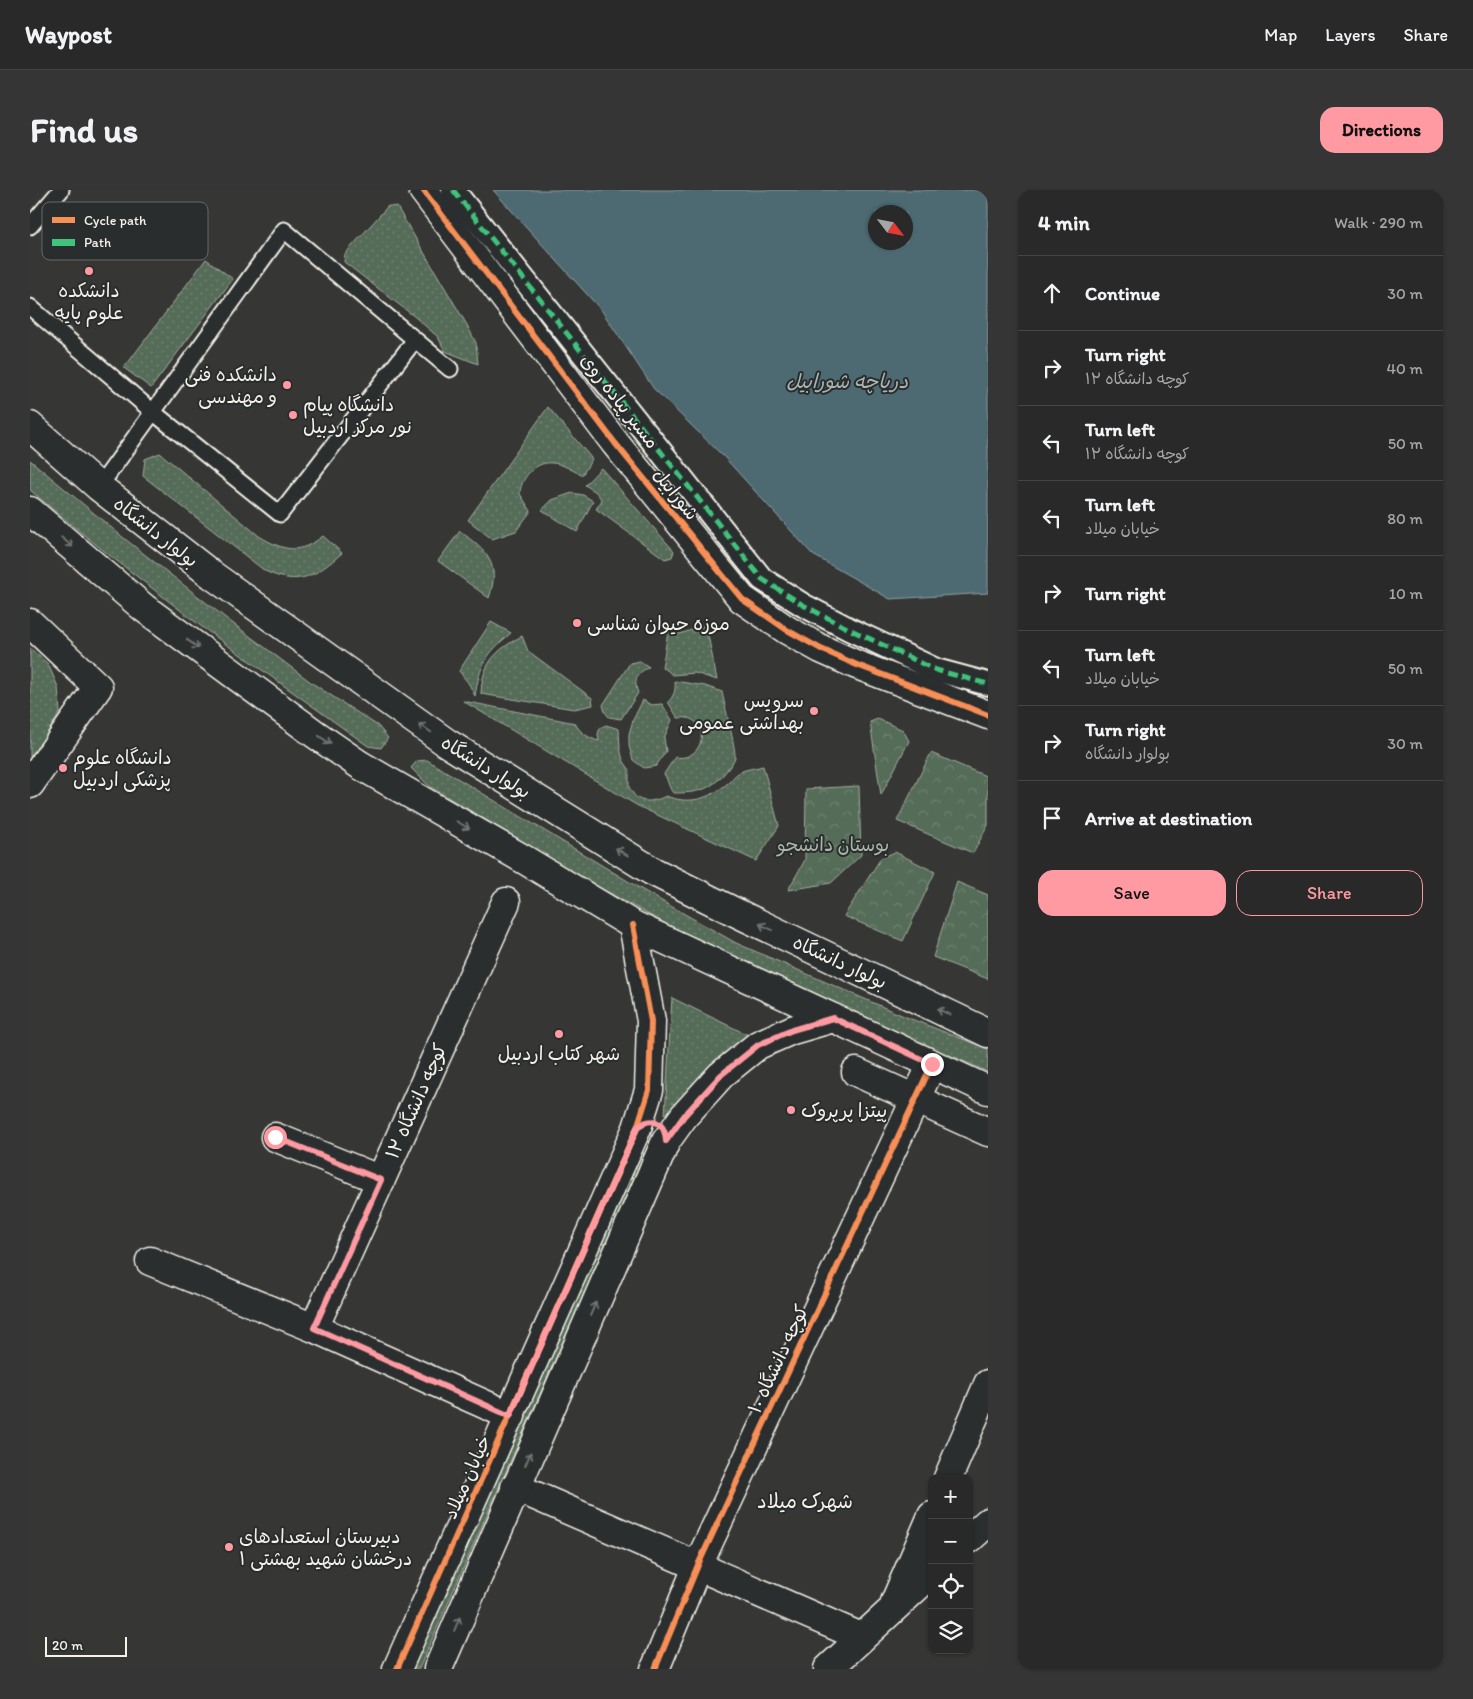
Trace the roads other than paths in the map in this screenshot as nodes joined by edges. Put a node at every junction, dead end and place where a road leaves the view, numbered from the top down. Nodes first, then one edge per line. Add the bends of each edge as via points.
1 (61, 190) edge
2 (423, 190) edge
3 (453, 190) edge
4 (51, 202) edge
5 (42, 212) edge
6 (30, 226) edge
7 (30, 307) edge
8 (414, 340) junction
9 (450, 370) dead end
10 (153, 412) junction
11 (30, 426) edge
12 (99, 488) junction
13 (30, 511) edge
14 (30, 623) edge
15 (988, 684) edge
16 (988, 715) edge
17 (30, 784) edge
18 (506, 902) dead end
19 (633, 925) junction
20 (833, 1018) junction
21 (988, 1033) edge
22 (932, 1064) junction
23 (856, 1072) dead end
24 (988, 1090) edge
25 (916, 1100) junction
26 (637, 1128) junction
27 (988, 1132) edge
28 (275, 1137) dead end
29 (666, 1141) junction
30 (381, 1180) junction
31 (150, 1260) dead end
32 (314, 1328) junction
33 (988, 1384) edge
34 (510, 1416) junction
35 (950, 1474) edge
36 (516, 1488) junction
37 (931, 1519) edge
38 (988, 1522) edge
39 (973, 1535) edge
40 (698, 1565) junction
41 (928, 1577) edge
42 (891, 1611) junction
43 (862, 1637) junction
44 (397, 1669) edge
45 (438, 1669) edge
46 (655, 1669) edge
47 (828, 1669) edge

1 - 4 lane
2 - 16 street, شورابیل via 615,443 742,599 787,630 821,648
3 - 15 street, مسیر پیاده روی via 762,579 803,605 936,670
5 - 6 lane
7 - 10 lane
8 - 9 lane
8 - 10 lane via 280,514
8 - 10 lane via 284,230
10 - 12 lane
11 - 12 street, بولوار دانشگاه
21 -> 12 street, بولوار دانشگاه via 652,871 447,744 212,575
13 -> 19 street via 144,608 360,765
14 - 17 street via 98,687
18 - 30 street, کوچه دانشگاه ۱۲
19 - 20 street
19 - 26 street, خیابان میلاد via 651,1021 649,1090
20 - 22 street
20 - 29 street via 792,1030 758,1045 721,1075
22 - 24 street
22 - 25 street, کوچه دانشگاه ۱۰
23 - 25 street
25 - 27 street
25 - 40 street, کوچه دانشگاه ۱۰
26 - 29 street via 644,1122 660,1125 666,1133
26 - 34 street, خیابان میلاد
28 - 30 street
36 -> 29 street
30 - 32 street, کوچه دانشگاه ۱۲
31 - 32 street
32 - 34 street
33 - 35 street
34 - 44 street, خیابان میلاد
36 - 40 street
45 -> 36 street
37 - 42 street
38 - 39 street
40 - 43 street
40 - 46 street, کوچه دانشگاه ۱۰
41 - 42 street
42 - 43 street
43 - 47 street

